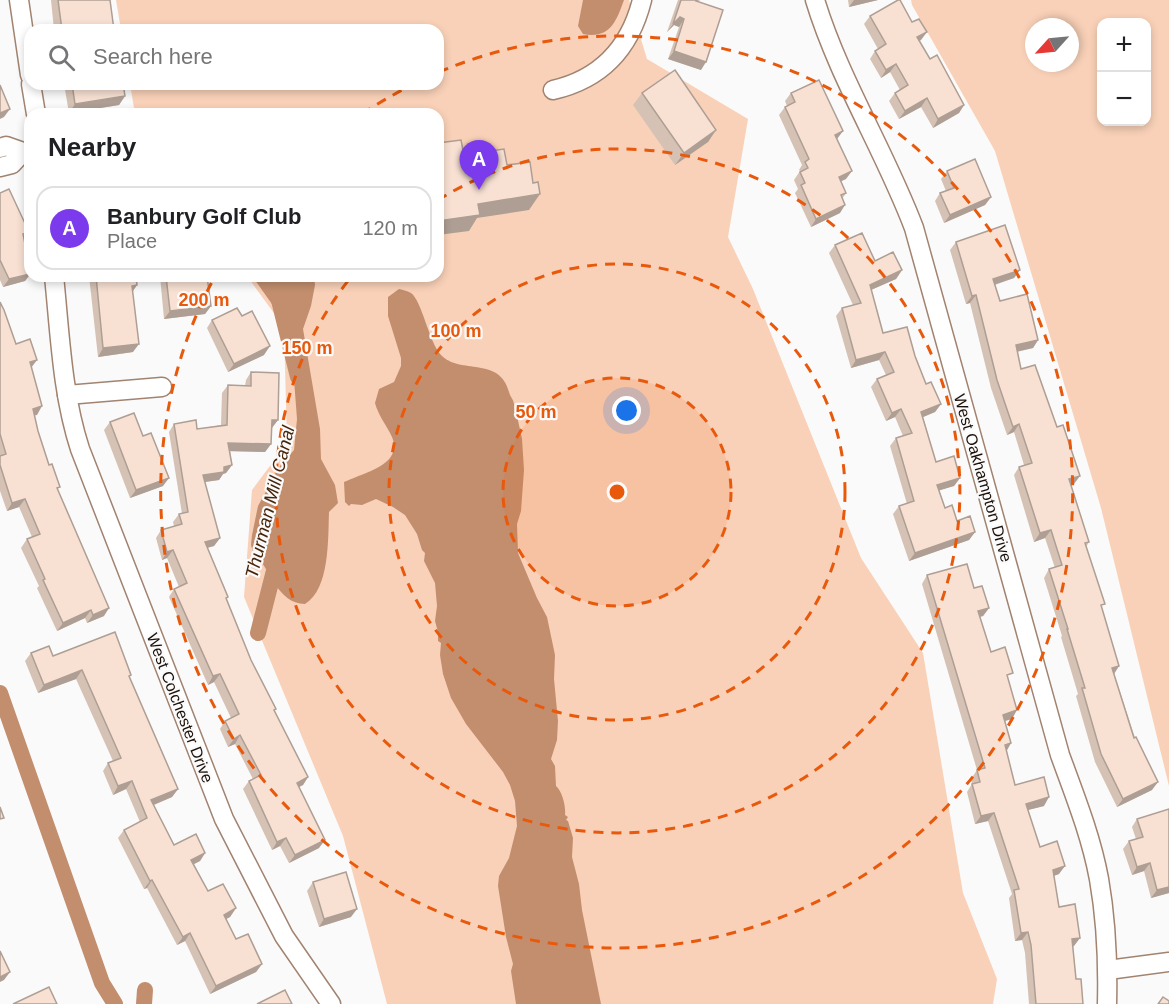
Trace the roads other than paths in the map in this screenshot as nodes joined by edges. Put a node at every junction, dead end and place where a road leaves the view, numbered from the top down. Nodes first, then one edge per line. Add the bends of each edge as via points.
1 (19, 0) edge
2 (642, 0) edge
3 (815, 0) edge
4 (24, 34) edge
5 (32, 90) edge
6 (553, 90) dead end
7 (35, 108) edge
8 (0, 148) edge
9 (24, 150) edge
10 (24, 153) edge
11 (0, 167) edge
12 (55, 282) edge
13 (162, 387) dead end
14 (67, 395) junction
15 (1169, 962) edge
16 (1108, 970) junction
17 (332, 1004) edge
18 (1107, 1004) edge

1 - 4 street
2 - 6 street via 631,31 605,66 573,86
3 - 16 street, West Oakhampton Drive via 914,228 1060,755 1086,827 1099,880
5 - 7 street
8 - 9 street
10 - 11 street via 12,164
12 - 14 street, West Colchester Drive
13 - 14 street
14 - 17 street, West Colchester Drive via 80,449 224,819 284,936
15 - 16 street
16 - 18 street, West Oakhampton Drive

